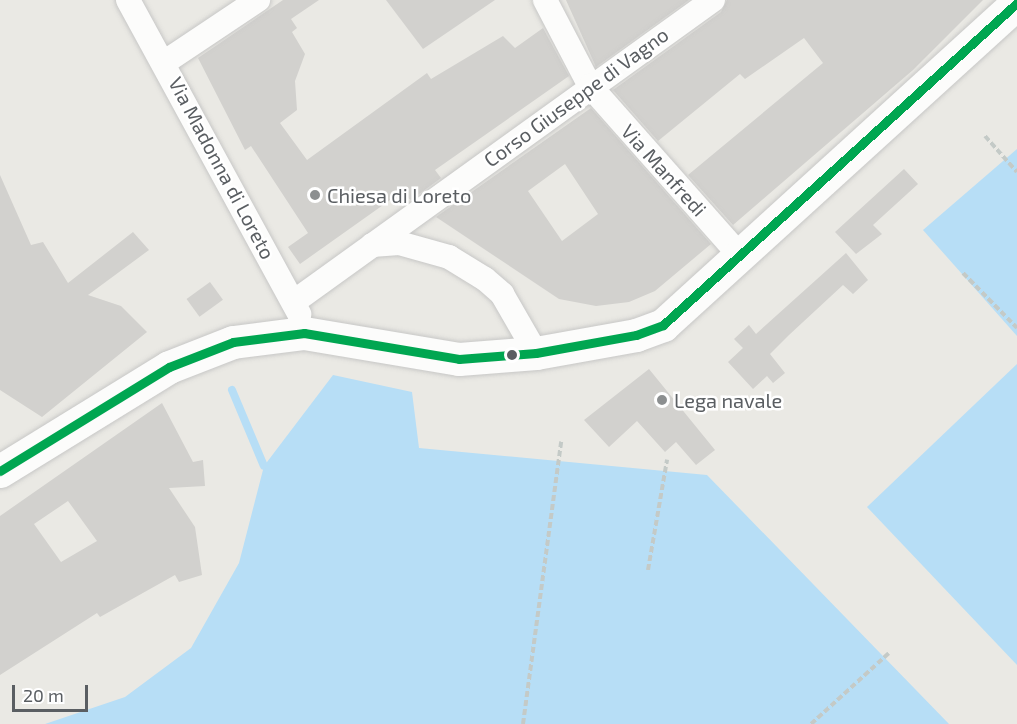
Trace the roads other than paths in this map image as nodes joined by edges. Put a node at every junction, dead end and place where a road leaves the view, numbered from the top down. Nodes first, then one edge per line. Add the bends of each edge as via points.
1 (258, 0) edge
2 (544, 0) edge
3 (713, 0) edge
4 (133, 2) edge
5 (1017, 3) edge
6 (165, 62) junction
7 (590, 86) junction
8 (372, 245) junction
9 (738, 253) junction
10 (295, 301) junction
11 (304, 333) junction
12 (536, 353) junction
13 (0, 471) edge

1 - 6 street
2 - 7 street, Via Manfredi
3 - 7 street, Corso Giuseppe di Vagno
4 - 6 street, Via Madonna di Loreto
5 - 9 street
6 - 10 street, Via Madonna di Loreto
7 - 8 street, Corso Giuseppe di Vagno
7 - 9 street, Via Manfredi
8 - 10 street, Corso Giuseppe di Vagno
8 - 12 street via 399,243 449,256 485,279 502,294
9 - 12 street via 663,325 636,335
10 - 11 street, Via Madonna di Loreto
11 - 12 street via 459,359
11 - 13 street via 233,342 169,367

